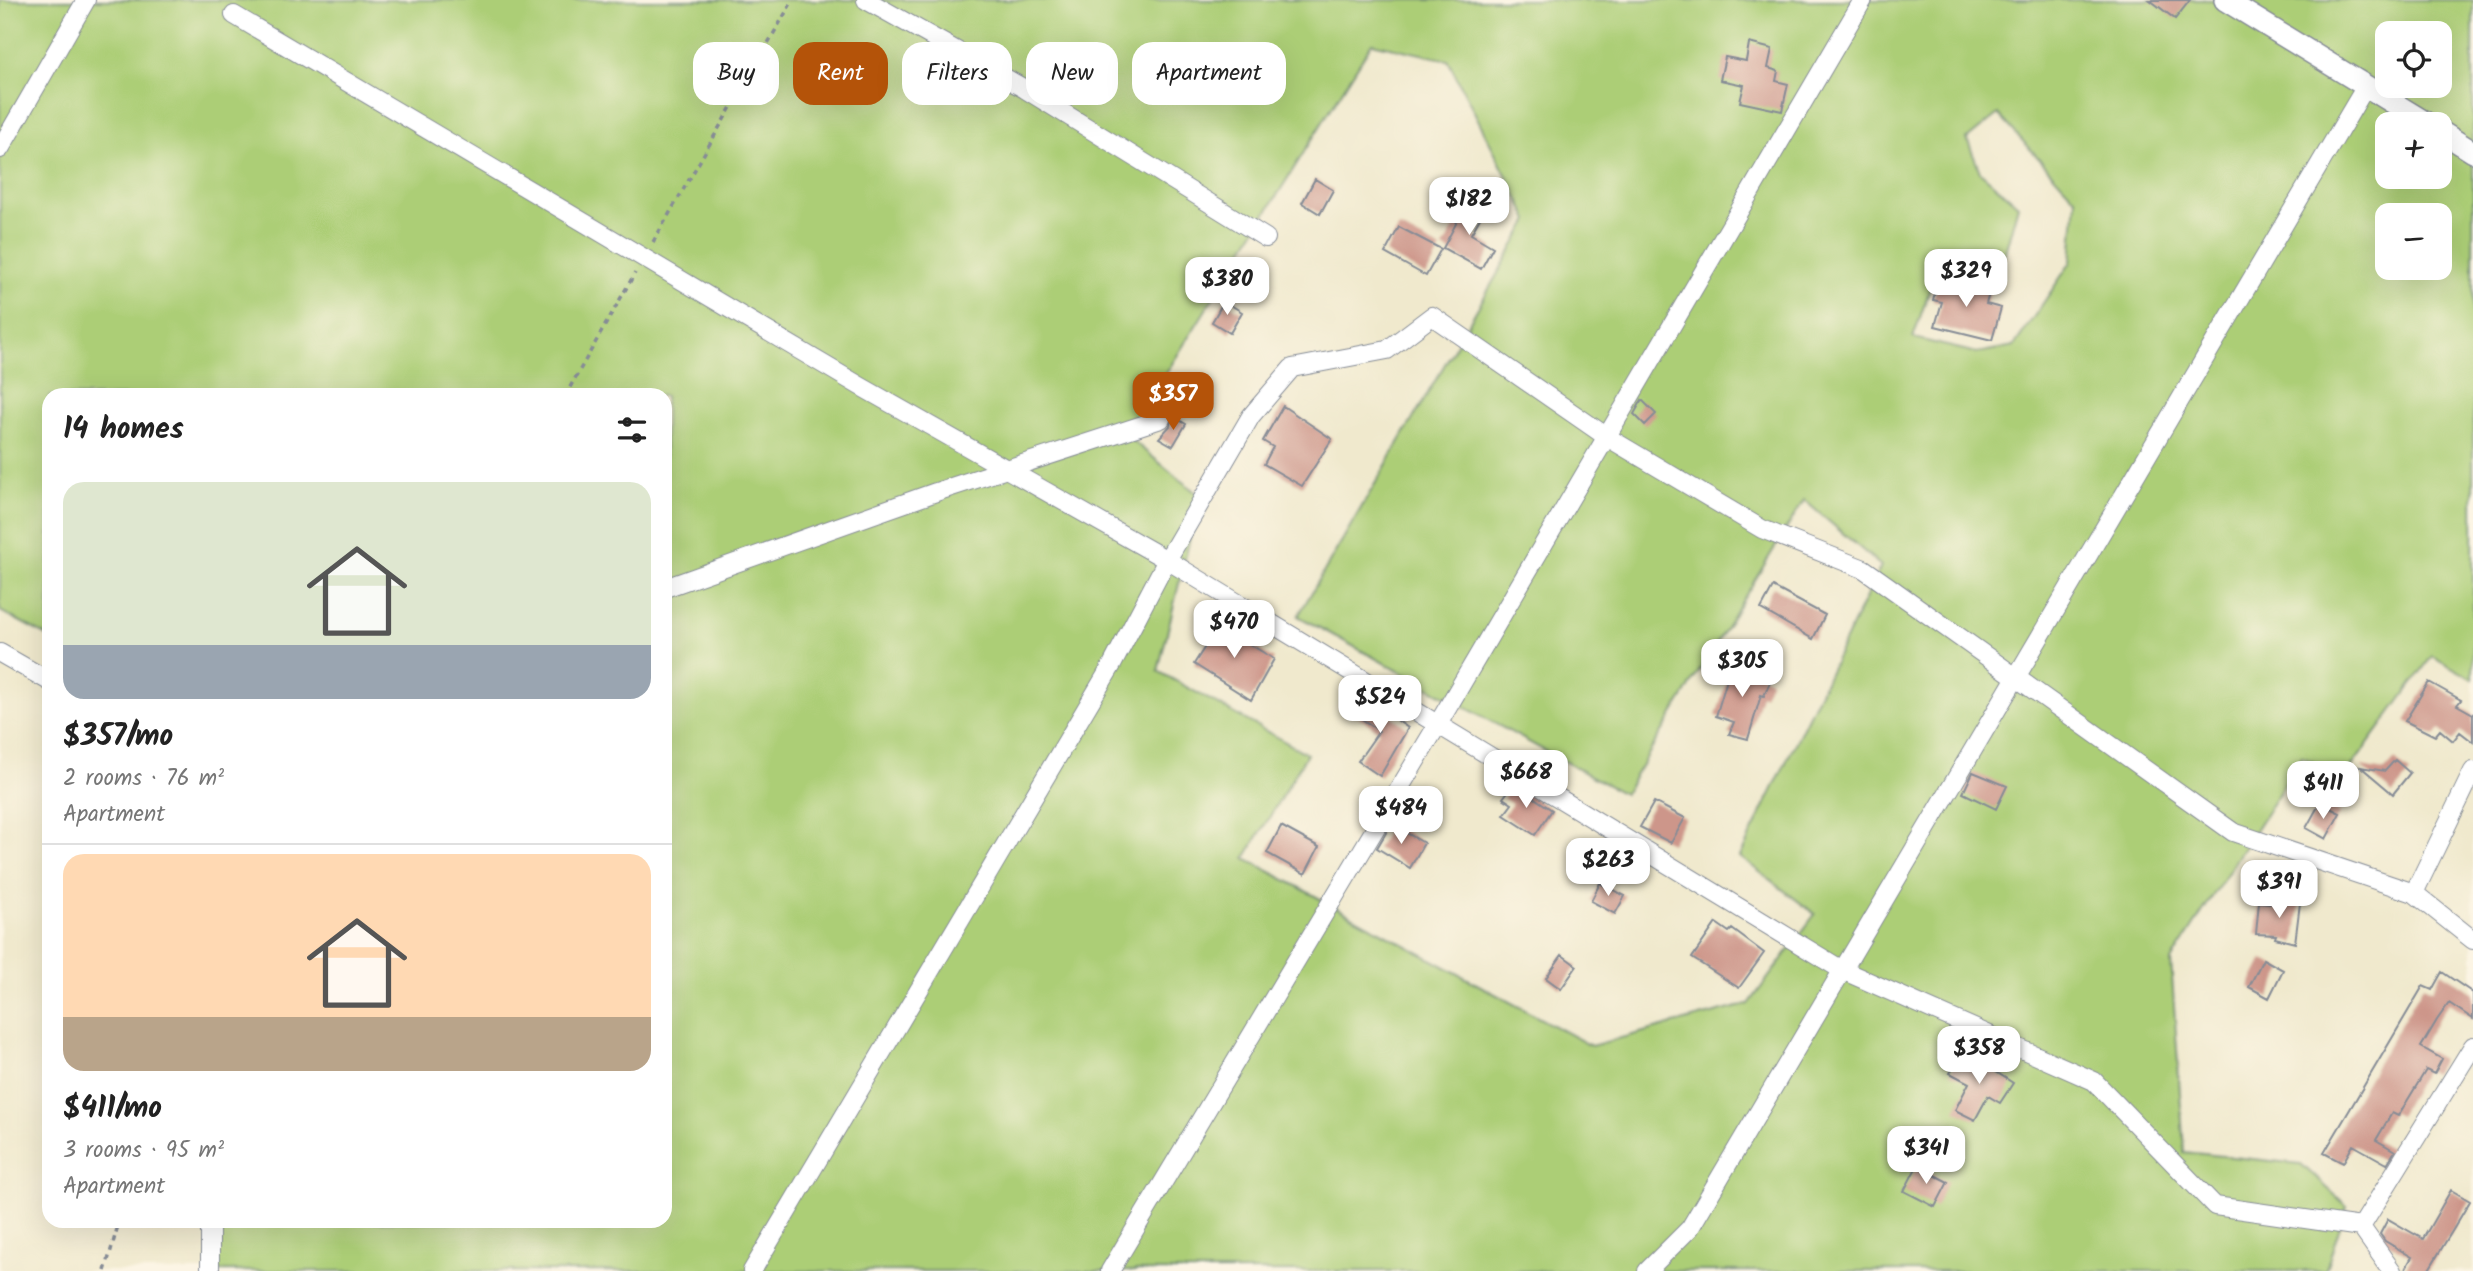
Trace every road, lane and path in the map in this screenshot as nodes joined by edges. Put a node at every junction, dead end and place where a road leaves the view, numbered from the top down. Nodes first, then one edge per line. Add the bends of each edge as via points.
1 (86, 0) edge
2 (793, 0) edge
3 (866, 0) edge
4 (1863, 0) edge
5 (2225, 0) edge
6 (234, 15) dead end
7 (2366, 86) junction
8 (2408, 112) edge
9 (2452, 139) edge
10 (0, 149) edge
11 (2473, 152) edge
12 (1266, 238) dead end
13 (644, 258) junction
14 (1414, 308) dead end
15 (1432, 316) junction
16 (570, 388) edge
17 (1161, 419) dead end
18 (1607, 437) junction
19 (1007, 469) junction
20 (1167, 560) junction
21 (672, 586) edge
22 (0, 653) edge
23 (2017, 675) junction
24 (42, 677) edge
25 (1438, 724) junction
26 (2473, 771) edge
27 (2414, 893) junction
28 (2473, 940) edge
29 (1842, 970) junction
30 (2473, 1046) edge
31 (2361, 1227) junction
32 (117, 1228) edge
33 (210, 1228) edge
34 (105, 1271) edge
35 (210, 1271) edge
36 (752, 1271) edge
37 (1110, 1271) edge
38 (1647, 1271) edge
39 (2392, 1271) edge

1 - 10 street
2 - 13 path
3 - 12 street via 1025,89
4 - 18 street
5 - 7 street
6 - 13 street
7 - 8 street
7 - 23 street
9 - 11 street
13 - 16 path
13 - 19 street
14 - 15 street
15 - 18 street
15 - 20 street via 1388,351 1292,368 1251,416
17 - 19 street
18 - 23 street via 1762,529 1864,569
18 - 25 street
19 - 20 street
19 - 21 street
20 - 25 street
20 - 36 street via 1112,666
22 - 24 street
23 - 27 street via 2233,832
23 - 29 street
25 - 29 street
25 - 37 street
26 - 27 street
27 - 28 street
29 - 31 street via 2094,1082 2215,1206
29 - 38 street via 1690,1228
30 - 31 street
31 - 39 street
32 - 34 path
33 - 35 street

